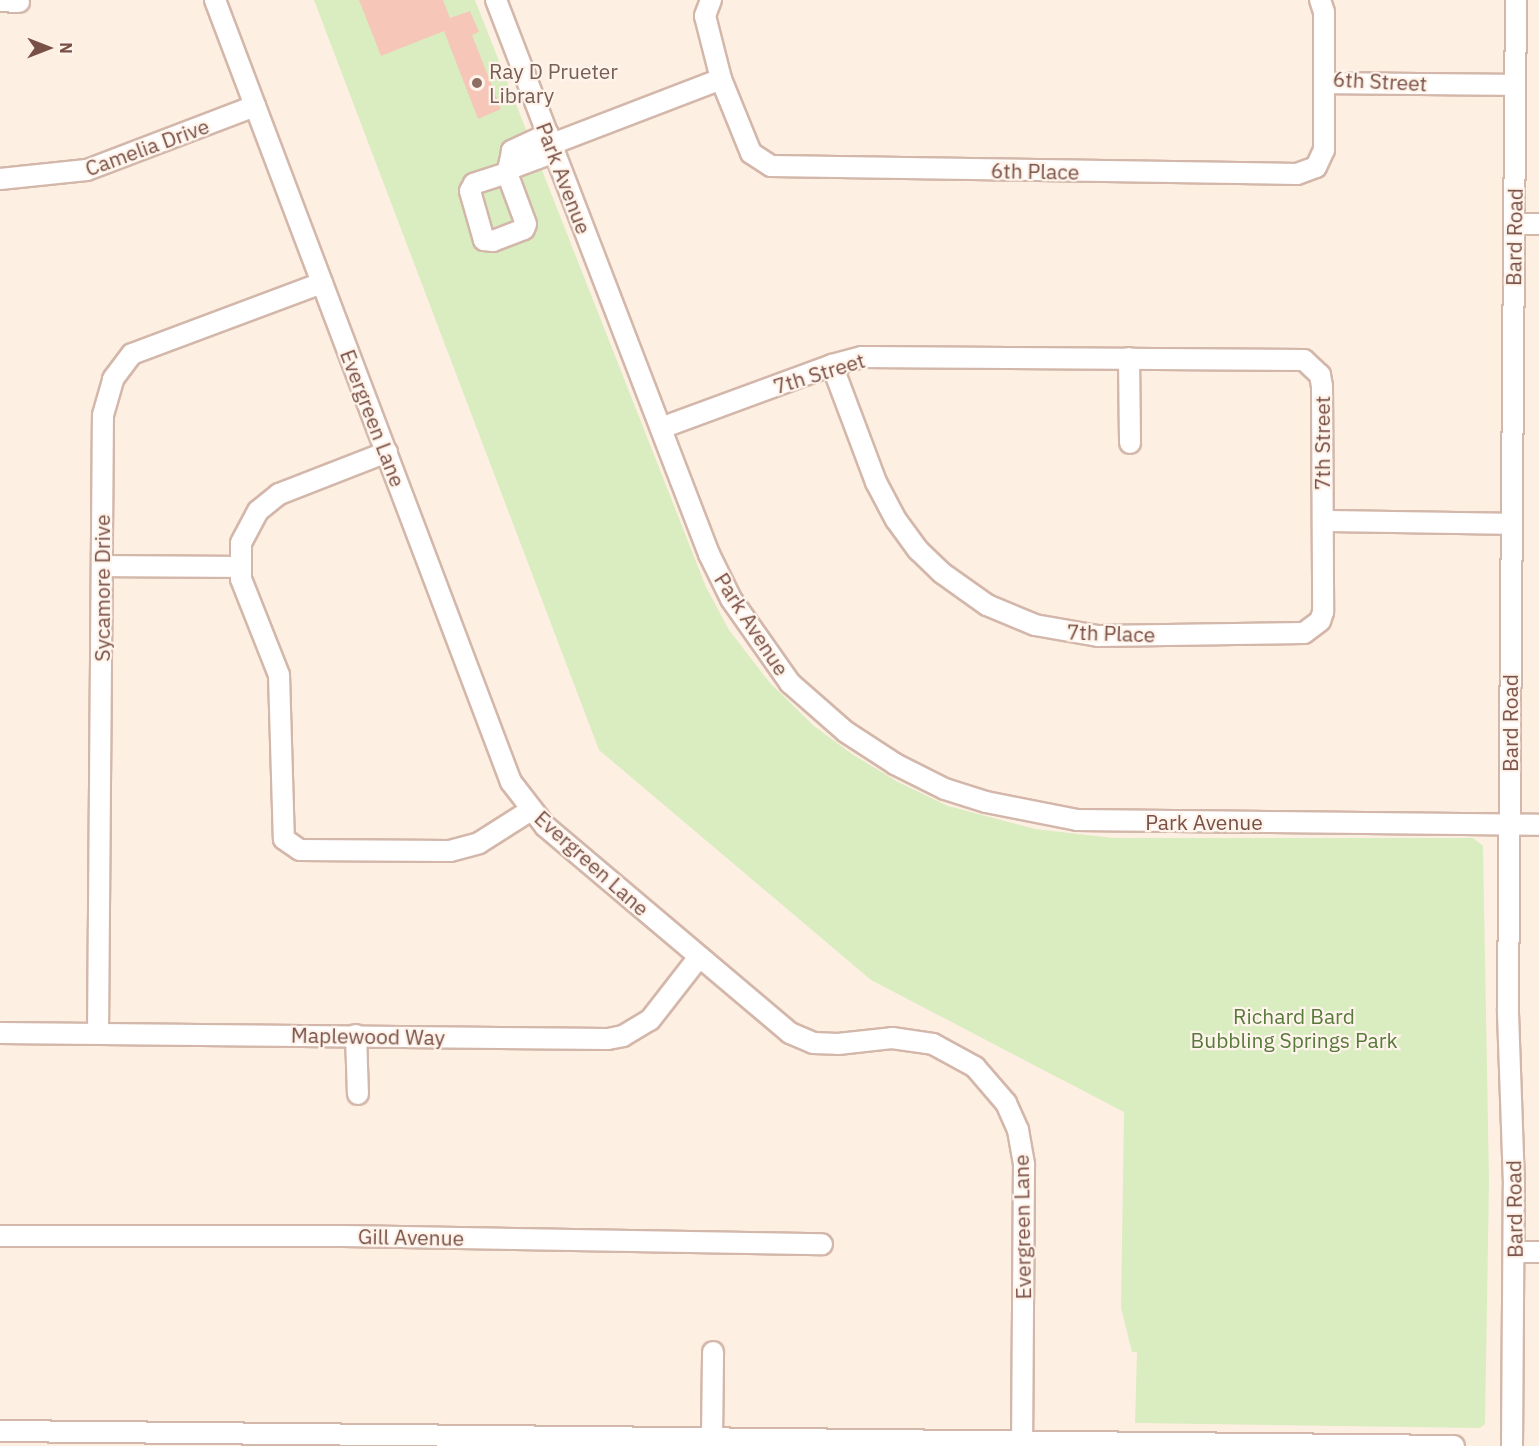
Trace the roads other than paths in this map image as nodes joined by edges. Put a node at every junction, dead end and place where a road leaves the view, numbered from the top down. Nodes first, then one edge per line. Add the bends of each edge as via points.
1 (215, 0) edge
2 (496, 0) edge
3 (711, 0) edge
4 (1320, 0) edge
5 (1516, 0) edge
6 (721, 79) junction
7 (1324, 83) junction
8 (1515, 85) junction
9 (255, 106) junction
10 (551, 144) junction
11 (509, 167) dead end
12 (0, 179) edge
13 (1514, 224) junction
14 (1539, 224) edge
15 (322, 283) junction
16 (1129, 357) junction
17 (832, 365) junction
18 (661, 428) junction
19 (1130, 444) dead end
20 (387, 452) junction
21 (1323, 521) junction
22 (1511, 524) junction
23 (102, 566) junction
24 (238, 567) junction
25 (531, 810) junction
26 (1510, 824) junction
27 (1539, 825) edge
28 (699, 957) junction
29 (0, 1033) edge
30 (98, 1033) junction
31 (356, 1035) junction
32 (357, 1094) dead end
33 (0, 1236) edge
34 (822, 1244) dead end
35 (1515, 1252) junction
36 (1539, 1252) edge
37 (713, 1352) dead end
38 (0, 1431) edge
39 (712, 1439) junction
40 (1022, 1440) junction
41 (1454, 1446) edge
42 (1512, 1446) edge

1 - 9 street, Evergreen Lane
2 - 10 street, Park Avenue
3 - 6 street via 705,16
4 - 7 street, 6th Street via 1324,12
5 - 8 street, Bard Road
6 - 7 street, 6th Place via 751,153 771,166 1297,174 1307,173 1321,160
6 - 10 street
7 - 8 street, 6th Street
8 - 13 street, Bard Road
9 - 12 street, Camelia Drive via 87,170
9 - 15 street, Evergreen Lane
10 - 11 street via 512,151
10 - 18 street, Park Avenue
13 - 14 street
13 - 22 street, Bard Road
15 - 20 street, Evergreen Lane
15 - 23 street, Sycamore Drive via 132,354 121,365 103,415
16 - 17 street, 7th Street via 889,356
16 - 19 street
16 - 21 street, 7th Street via 1304,360 1314,366 1322,386
17 - 18 street, 7th Street
17 - 21 street, 7th Place via 876,482 918,550 960,588 987,605 1035,625 1098,636 1304,633 1313,628 1323,612
18 - 26 street, Park Avenue via 709,554 731,599 790,683 846,732 894,764 945,789 986,802 1077,820
20 - 24 street via 267,501 246,531
20 - 25 street, Evergreen Lane via 501,759
21 - 22 street, 7th Street
22 - 26 street, Bard Road
23 - 24 street
23 - 30 street, Sycamore Drive
24 - 25 street via 249,605 279,675 281,829 291,846 300,850 450,851 479,843
25 - 28 street, Evergreen Lane
26 - 27 street, Park Avenue
26 - 35 street, Bard Road via 1508,1009
28 - 31 street, Maplewood Way via 650,1020 623,1036 608,1039
28 - 40 street, Evergreen Lane via 790,1033 813,1043 892,1038 933,1044 975,1067 1006,1103 1018,1130 1024,1165
29 - 30 street, Maplewood Way
30 - 31 street, Maplewood Way
31 - 32 street
33 - 34 street, Gill Avenue via 344,1236
35 - 36 street
35 - 42 street, Bard Road
37 - 39 street
38 - 39 street
39 - 40 street
40 - 41 street

